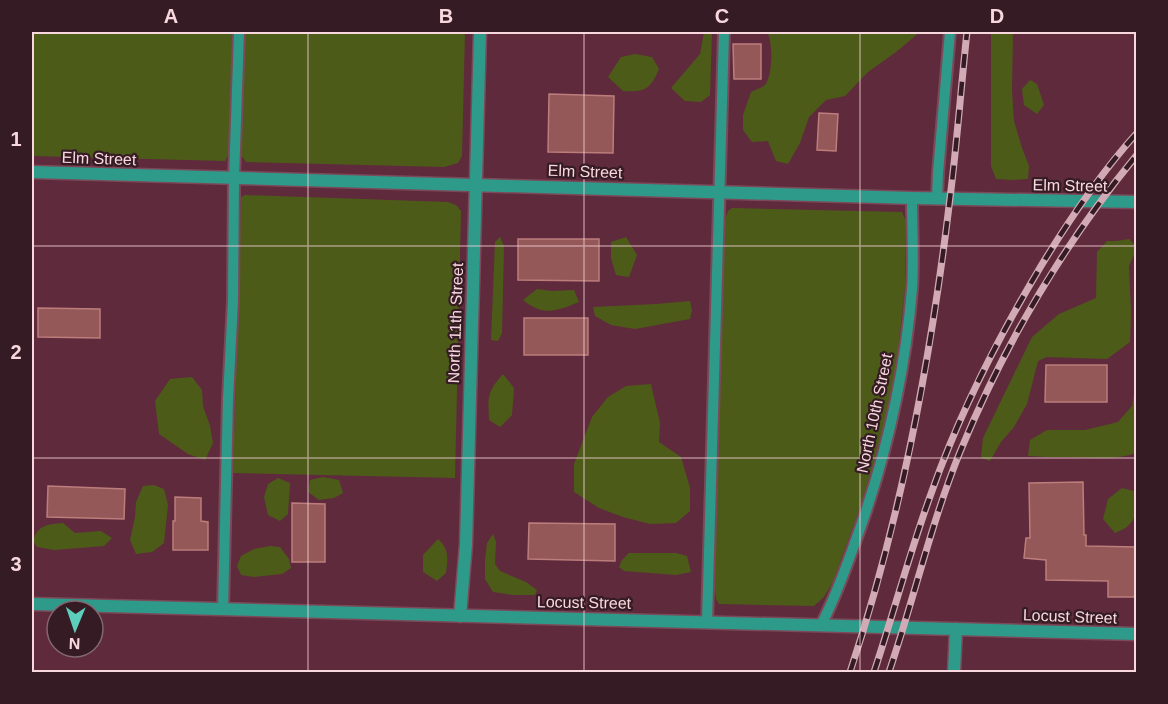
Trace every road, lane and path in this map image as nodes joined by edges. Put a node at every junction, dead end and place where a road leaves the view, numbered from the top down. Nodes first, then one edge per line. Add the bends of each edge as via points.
1 (239, 32) edge
2 (480, 32) edge
3 (724, 32) edge
4 (950, 32) edge
5 (32, 172) edge
6 (234, 178) junction
7 (476, 184) junction
8 (719, 192) junction
9 (912, 198) junction
10 (937, 198) junction
11 (1137, 202) edge
12 (32, 604) edge
13 (224, 609) junction
14 (460, 616) junction
15 (706, 622) junction
16 (821, 625) junction
17 (957, 629) junction
18 (1137, 634) edge
19 (954, 672) edge

1 - 6 lane
2 - 7 street, North 11th Street
3 - 8 lane
4 - 10 lane
5 - 6 street, Elm Street
6 - 7 street, Elm Street
6 - 13 lane
7 - 8 street, Elm Street
7 - 14 street, North 11th Street via 466,544
8 - 9 street, Elm Street
8 - 15 lane
9 - 10 street, Elm Street
9 - 16 lane, North 10th Street via 912,287 892,421 871,499
10 - 11 street, Elm Street
12 - 13 street, Locust Street
13 - 14 street, Locust Street
14 - 15 street, Locust Street
15 - 16 street, Locust Street
16 - 17 street, Locust Street
17 - 18 street, Locust Street
17 - 19 street

